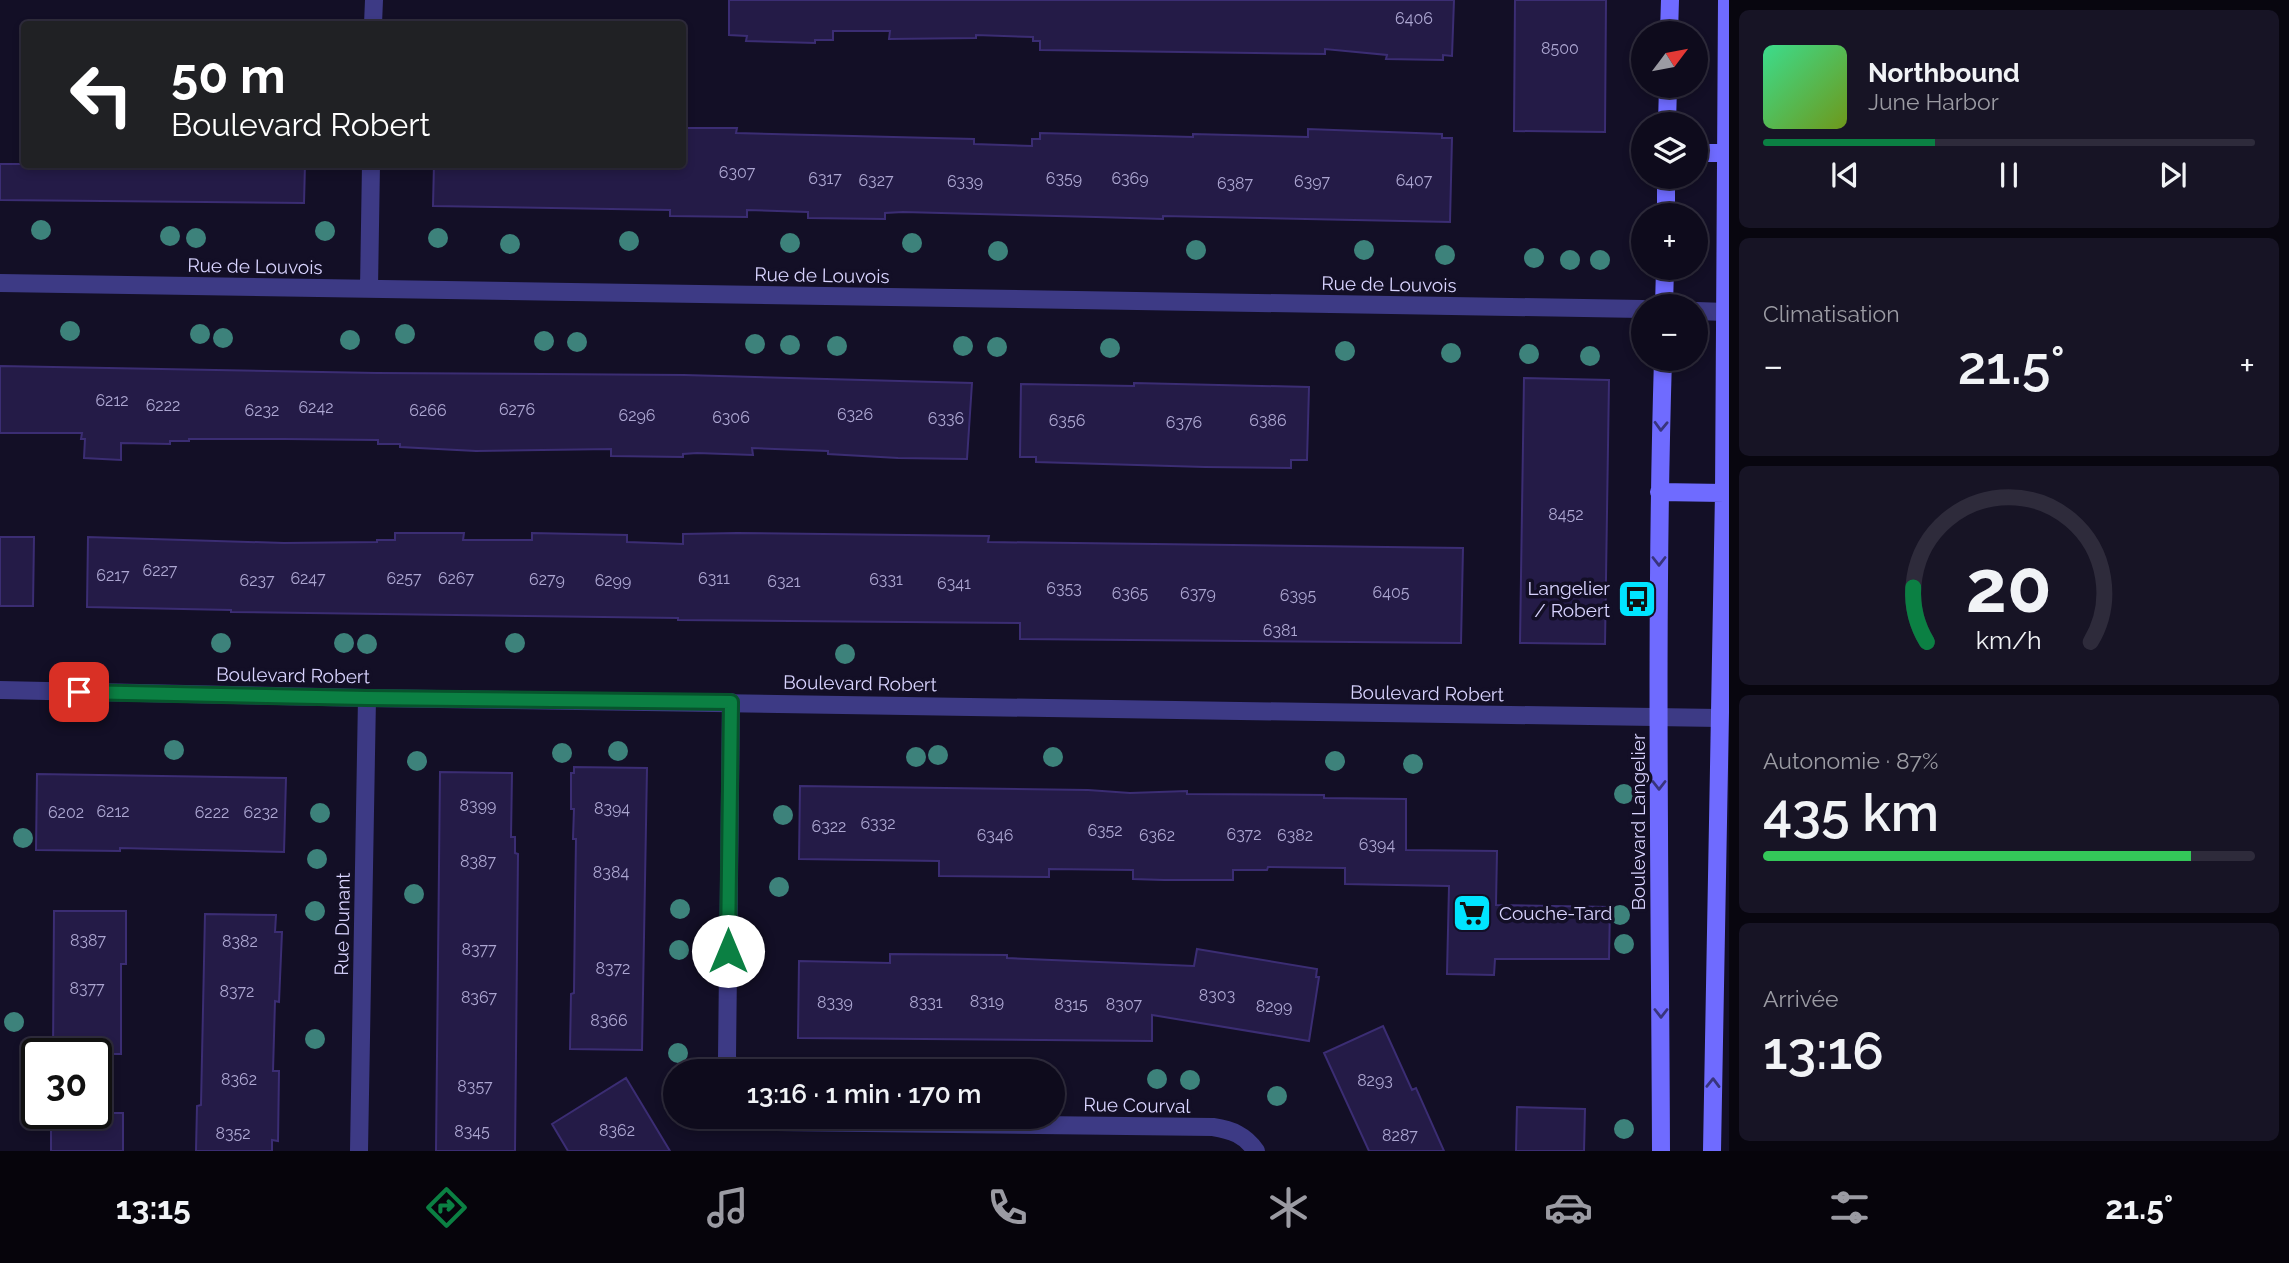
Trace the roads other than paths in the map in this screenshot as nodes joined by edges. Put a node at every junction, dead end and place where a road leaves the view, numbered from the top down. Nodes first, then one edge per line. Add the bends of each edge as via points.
1 (374, 0) edge
2 (1670, 0) edge
3 (1727, 0) edge
4 (373, 21) edge
5 (1669, 21) edge
6 (1708, 153) edge
7 (1726, 153) junction
8 (371, 168) edge
9 (0, 283) edge
10 (369, 288) junction
11 (1631, 309) edge
12 (1708, 311) edge
13 (1726, 312) junction
14 (1663, 371) edge
15 (1659, 492) junction
16 (1724, 494) junction
17 (0, 690) edge
18 (367, 698) junction
19 (731, 702) junction
20 (1658, 717) junction
21 (1719, 718) junction
22 (729, 1059) edge
23 (1065, 1125) edge
24 (359, 1151) edge
25 (1256, 1151) edge
26 (1661, 1151) edge
27 (1712, 1151) edge

1 - 4 street
2 - 5 main road
3 - 7 main road
6 - 7 main road
7 - 13 main road
8 - 10 street
9 - 10 street, Rue de Louvois
10 - 11 street, Rue de Louvois
12 - 13 street
13 - 16 main road
14 -> 15 main road, Boulevard Langelier
15 - 16 main road
15 -> 20 main road, Boulevard Langelier
16 - 21 main road
17 - 18 street, Boulevard Robert
18 - 19 street, Boulevard Robert
18 - 24 street, Rue Dunant
19 - 20 street, Boulevard Robert
19 - 22 street
20 - 21 street, Boulevard Robert
20 -> 26 main road, Boulevard Langelier
27 -> 21 main road
23 - 25 street, Rue Courval via 1213,1127 1231,1130

